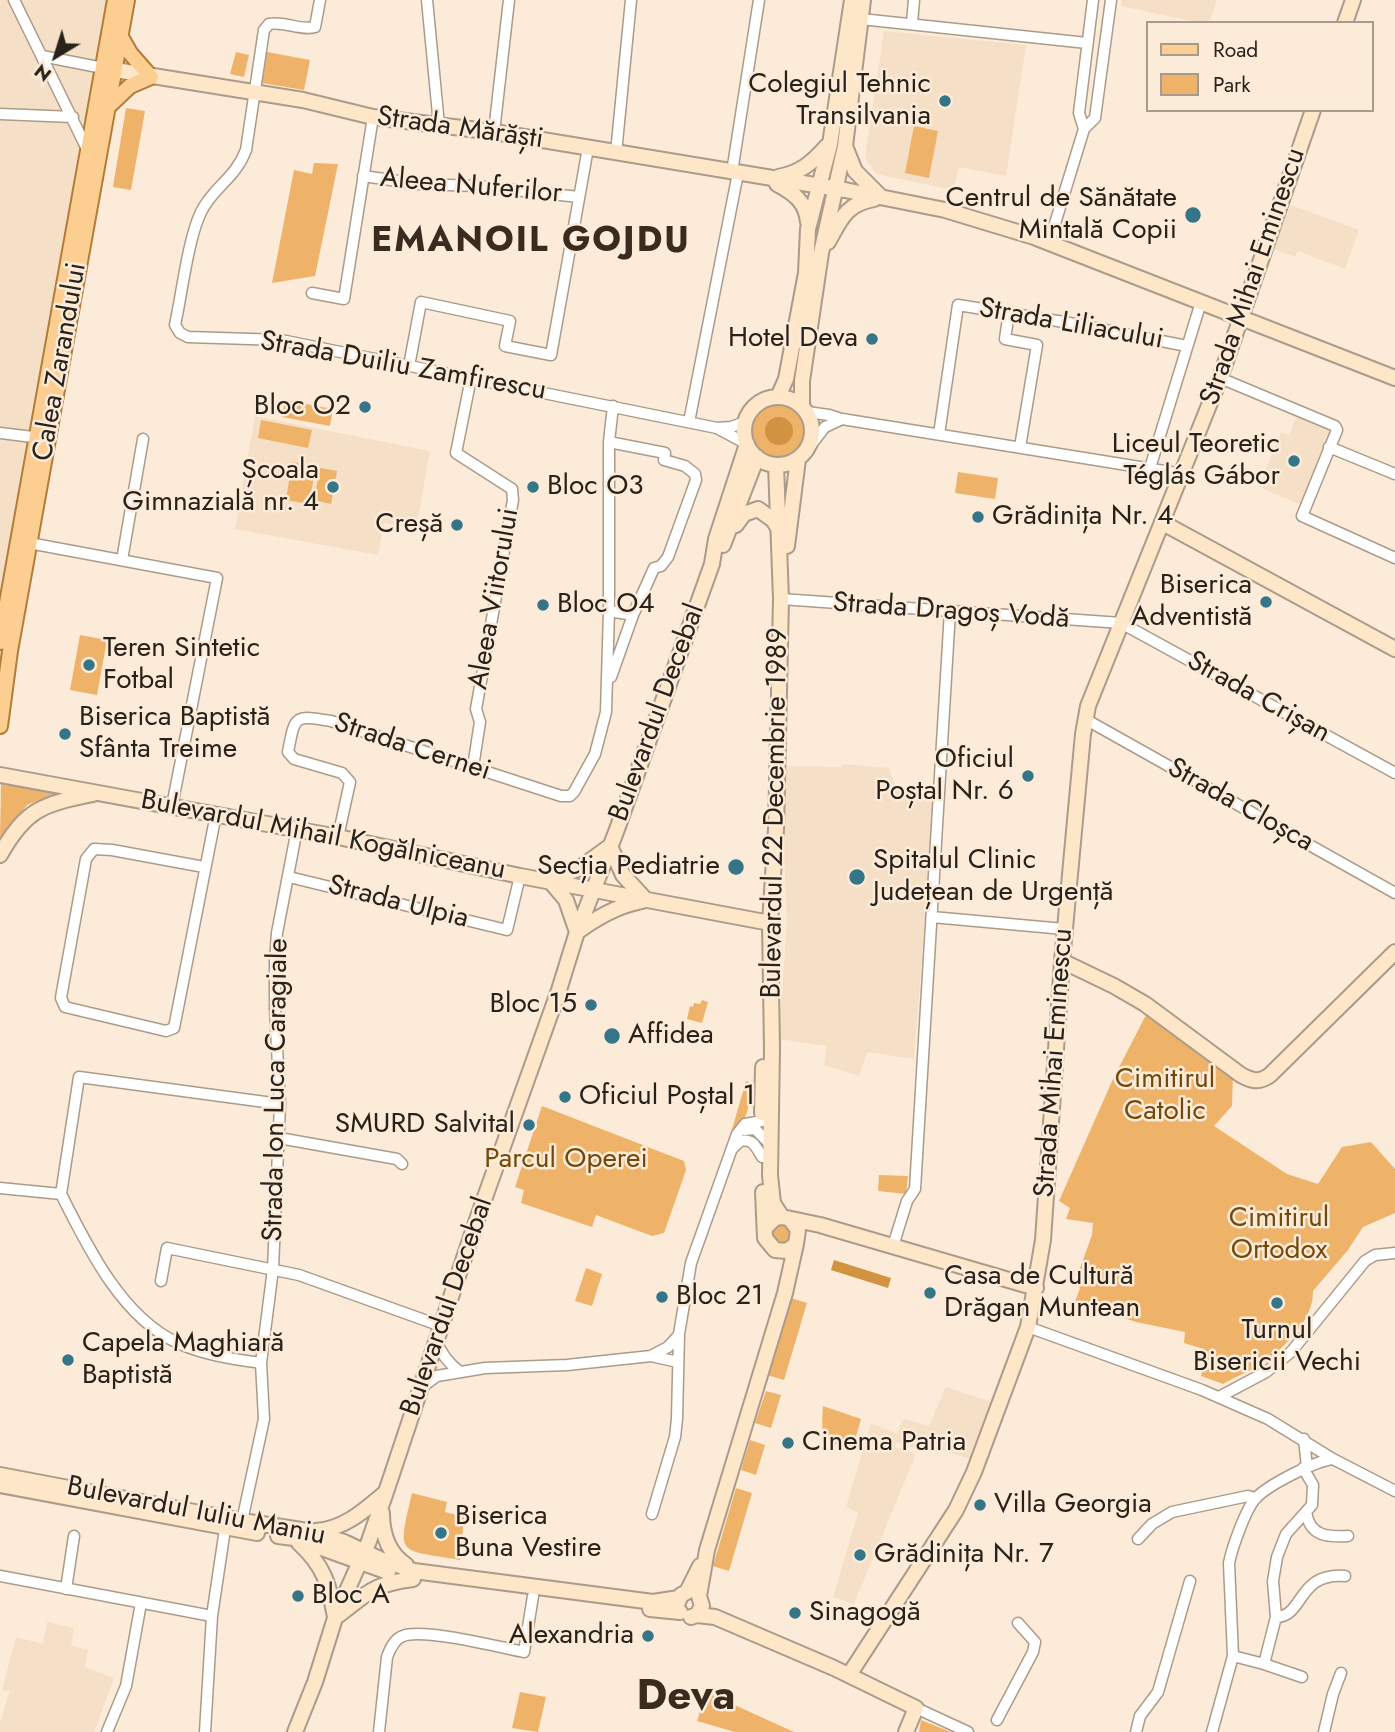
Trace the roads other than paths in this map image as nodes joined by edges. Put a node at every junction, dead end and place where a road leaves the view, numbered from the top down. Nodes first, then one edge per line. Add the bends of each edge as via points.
1 (14, 0) edge
2 (115, 0) edge
3 (127, 0) edge
4 (320, 0) edge
5 (427, 0) edge
6 (509, 0) edge
7 (631, 0) edge
8 (759, 0) edge
9 (852, 0) edge
10 (863, 0) edge
11 (914, 0) edge
12 (1093, 0) edge
13 (1111, 0) edge
14 (1353, 0) edge
15 (861, 19) junction
16 (1346, 21) edge
17 (912, 23) junction
18 (121, 37) junction
19 (1087, 43) junction
20 (43, 56) junction
21 (1086, 58) junction
22 (1104, 61) junction
23 (109, 69) junction
24 (150, 77) junction
25 (253, 92) junction
26 (108, 107) junction
27 (1312, 112) edge
28 (0, 114) edge
29 (73, 117) junction
30 (373, 117) junction
31 (439, 125) junction
32 (1084, 129) junction
33 (494, 132) junction
34 (837, 145) junction
35 (588, 148) junction
36 (89, 153) junction
37 (616, 153) junction
38 (735, 173) junction
39 (363, 176) junction
40 (766, 178) junction
41 (819, 186) junction
42 (835, 189) junction
43 (579, 197) junction
44 (883, 198) junction
45 (808, 229) junction
46 (1049, 243) junction
47 (821, 253) junction
48 (312, 293) dead end
49 (1201, 302) junction
50 (1009, 312) junction
51 (1241, 317) junction
52 (1187, 346) junction
53 (410, 366) junction
54 (471, 378) junction
55 (1220, 378) junction
56 (1395, 378) edge
57 (778, 397) junction
58 (613, 406) junction
59 (804, 409) junction
60 (842, 419) junction
61 (689, 422) junction
62 (745, 422) junction
63 (717, 428) junction
64 (0, 433) edge
65 (939, 433) junction
66 (42, 438) junction
67 (143, 439) dead end
68 (609, 442) junction
69 (747, 444) junction
70 (1020, 447) junction
71 (1329, 447) junction
72 (803, 454) junction
73 (757, 457) junction
74 (776, 465) junction
75 (1150, 468) junction
76 (1183, 474) junction
77 (1395, 474) edge
78 (1163, 523) junction
79 (780, 532) junction
80 (727, 537) junction
81 (29, 543) junction
82 (1395, 558) edge
83 (122, 560) junction
84 (712, 564) junction
85 (780, 599) junction
86 (609, 611) junction
87 (950, 611) junction
88 (2, 613) edge
89 (633, 615) junction
90 (1121, 623) junction
91 (0, 642) edge
92 (1395, 649) edge
93 (607, 687) junction
94 (1085, 719) junction
95 (0, 726) edge
96 (473, 767) junction
97 (1395, 773) edge
98 (0, 775) edge
99 (101, 792) junction
100 (172, 806) junction
101 (216, 814) junction
102 (298, 829) junction
103 (338, 837) junction
104 (610, 846) junction
105 (0, 855) edge
106 (204, 867) junction
107 (520, 876) junction
108 (289, 877) junction
109 (549, 880) junction
110 (594, 888) junction
111 (1395, 893) edge
112 (646, 900) junction
113 (932, 917) junction
114 (770, 923) junction
115 (1064, 929) junction
116 (577, 932) junction
117 (1395, 952) edge
118 (1062, 961) junction
119 (772, 1026) junction
120 (280, 1104) junction
121 (762, 1121) junction
122 (737, 1135) junction
123 (279, 1138) junction
124 (767, 1141) junction
125 (733, 1148) junction
126 (762, 1157) junction
127 (402, 1164) dead end
128 (0, 1188) edge
129 (61, 1194) junction
130 (786, 1218) junction
131 (820, 1225) junction
132 (766, 1227) junction
133 (797, 1242) junction
134 (893, 1247) junction
135 (775, 1250) junction
136 (1395, 1254) edge
137 (274, 1269) junction
138 (788, 1280) junction
139 (161, 1281) dead end
140 (1036, 1288) junction
141 (1028, 1327) junction
142 (438, 1333) junction
143 (680, 1334) junction
144 (651, 1356) junction
145 (678, 1362) junction
146 (261, 1363) junction
147 (460, 1373) junction
148 (420, 1389) junction
149 (1219, 1397) junction
150 (1304, 1440) junction
151 (1333, 1459) junction
152 (1305, 1467) junction
153 (0, 1475) edge
154 (0, 1485) edge
155 (1395, 1491) edge
156 (386, 1492) junction
157 (1255, 1498) junction
158 (1306, 1512) junction
159 (652, 1514) dead end
160 (242, 1521) junction
161 (225, 1529) junction
162 (308, 1531) junction
163 (74, 1536) dead end
164 (1348, 1536) dead end
165 (294, 1538) junction
166 (1138, 1539) dead end
167 (361, 1556) junction
168 (413, 1575) junction
169 (0, 1576) edge
170 (1345, 1576) dead end
171 (1190, 1581) dead end
172 (66, 1589) junction
173 (533, 1596) junction
174 (141, 1603) junction
175 (691, 1603) junction
176 (212, 1616) junction
177 (1276, 1617) junction
178 (335, 1618) junction
179 (1018, 1623) dead end
180 (1233, 1656) junction
181 (1264, 1664) junction
182 (1341, 1673) dead end
183 (849, 1675) junction
184 (1302, 1679) dead end
185 (916, 1708) junction
186 (997, 1720) dead end
187 (107, 1732) edge
188 (205, 1732) edge
189 (295, 1732) edge
190 (379, 1732) edge
191 (906, 1732) edge
192 (968, 1732) edge
193 (1136, 1732) edge
194 (1212, 1732) edge
195 (1324, 1732) edge

1 - 20 street
2 - 23 main road, Calea Zarandului
3 - 18 main road, Calea Zarandului
4 - 25 street via 316,26 269,23
5 - 31 street
6 - 33 street
7 - 37 street
8 - 38 street
9 - 34 street
10 - 15 street
11 - 17 street
12 - 19 street
13 - 22 street
14 - 16 street
15 - 17 street
15 - 34 street
17 - 19 street
18 - 23 main road, Calea Zarandului
18 - 24 main road
19 - 21 street
20 - 23 street
20 - 29 street
21 - 22 street
21 - 32 street via 1079,113
22 - 32 street via 1095,118
23 - 24 street, Strada Mărăști
23 - 26 main road, Calea Zarandului
23 - 36 main road, Calea Zarandului
24 - 25 street, Strada Mărăști
24 - 26 main road via 130,86
25 - 30 street, Strada Mărăști
25 - 53 street, Strada Duiliu Zamfirescu via 240,165 213,193 195,228 175,325 188,337 281,340
26 - 66 main road, Calea Zarandului
27 - 51 street, Strada Mihai Eminescu
28 - 29 street
29 - 36 street
30 - 31 street, Strada Mărăști
30 - 39 street
31 - 33 street, Strada Mărăști
32 - 46 street
33 - 35 street, Strada Mărăști
34 - 40 street via 794,174
34 - 41 street
34 - 42 street
34 - 44 street
35 - 37 street, Strada Mărăști
35 - 43 street
36 - 66 main road, Calea Zarandului
37 - 38 street, Strada Mărăști
38 - 40 street, Strada Mărăști
38 - 61 street
39 - 43 street, Aleea Nuferilor
39 - 48 street via 344,299
40 - 41 street, Strada Mărăști
40 - 45 street via 800,199
41 - 42 street, Strada Mărăști
41 - 45 street
42 - 44 street, Strada Mărăști
42 - 47 street
43 - 53 street via 551,355 505,346 510,320 421,302
44 - 46 street, Strada Mărăști via 946,210
44 - 47 street via 850,207
45 - 57 street via 806,273 786,379
46 - 49 street, Strada Mărăști
47 - 59 street via 802,381
49 - 51 street, Strada Mărăști
49 - 52 street, Strada Liliacului
50 - 52 street, Strada Liliacului
50 - 65 street, Strada Liliacului via 958,304
50 - 70 street via 1005,340 1037,345
51 - 55 street, Strada Mihai Eminescu
51 - 56 street, Strada Mărăști
52 - 75 street, Strada Liliacului
53 - 54 street, Strada Duiliu Zamfirescu
54 - 58 street, Strada Duiliu Zamfirescu
54 - 96 street, Aleea Viitorului via 456,453 512,489 513,500 476,709 480,722
55 - 71 street via 1335,426
55 - 76 street, Strada Mihai Eminescu
57 - 59 street
57 - 62 street via 756,405
58 - 61 street, Strada Duiliu Zamfirescu
58 - 68 street
59 - 60 street
59 - 72 street via 813,431
60 - 65 street
60 - 72 street via 825,427
61 - 63 street, Strada Duiliu Zamfirescu
62 - 63 street
62 - 69 street
63 - 69 street
64 - 66 street
65 - 70 street
66 - 81 main road, Calea Zarandului
66 - 88 main road, Calea Zarandului
67 - 83 street
68 - 86 street
68 - 89 street via 665,453 664,460 695,474 668,557 654,568
69 - 73 street
69 - 84 street, Bulevardul Decebal
70 - 75 street
71 - 77 street
71 - 82 street via 1302,516
72 - 74 street
72 - 85 street, Bulevardul 22 Decembrie 1989
73 - 74 street
73 - 80 street, Bulevardul Decebal
74 - 79 street, Bulevardul 22 Decembrie 1989
75 - 76 street
76 - 78 street, Strada Mihai Eminescu
78 - 90 street, Strada Mihai Eminescu
78 - 92 street
79 - 80 street via 768,515 752,509
79 - 85 street, Bulevardul 22 Decembrie 1989
80 - 84 street, Bulevardul Decebal
81 - 83 street
81 - 95 main road, Calea Zarandului
83 - 100 street via 217,578
84 - 104 street, Bulevardul Decebal
85 - 87 street, Strada Dragoș Vodă
85 - 114 street, Bulevardul 22 Decembrie 1989
86 - 89 street
86 - 93 street
87 - 90 street, Strada Dragoș Vodă
87 - 113 street
88 - 91 main road, Calea Zarandului
89 - 93 street
90 - 94 street, Strada Mihai Eminescu
90 - 97 street, Strada Crișan
93 - 96 street, Strada Cernei via 595,754 570,796
94 - 111 street, Strada Cloșca
94 - 115 street, Strada Mihai Eminescu
96 - 103 street, Strada Cernei via 331,721 299,719 293,724 290,755 341,773 350,782
98 - 99 street, Bulevardul Mihail Kogălniceanu
99 - 100 street, Bulevardul Mihail Kogălniceanu
99 - 105 street via 38,809 16,829
100 - 101 street, Bulevardul Mihail Kogălniceanu
101 - 102 street, Bulevardul Mihail Kogălniceanu
101 - 106 street
102 - 103 street, Bulevardul Mihail Kogălniceanu
102 - 108 street, Strada Ion Luca Caragiale
103 - 107 street, Bulevardul Mihail Kogălniceanu
104 - 109 street via 580,868
104 - 110 street, Bulevardul Decebal
104 - 112 street via 623,875
106 - 106 street via 94,849 86,859 61,998 65,1007 166,1031 174,1028
107 - 108 street, Strada Ulpia via 507,930
107 - 109 street, Bulevardul Mihail Kogălniceanu
108 - 120 street, Strada Ion Luca Caragiale via 275,961
109 - 110 street, Bulevardul Mihail Kogălniceanu
109 - 116 street via 566,901
110 - 112 street, Bulevardul Mihail Kogălniceanu
110 - 116 street, Bulevardul Decebal
112 - 114 street, Bulevardul Mihail Kogălniceanu
112 - 116 street via 622,905
113 - 115 street
113 - 134 street via 915,1189
114 - 119 street, Bulevardul 22 Decembrie 1989
115 - 118 street, Strada Mihai Eminescu
116 - 142 street, Bulevardul Decebal
117 - 118 street via 1262,1081 1241,1075 1136,998
118 - 140 street, Strada Mihai Eminescu
119 - 121 street, Bulevardul 22 Decembrie 1989 via 762,1072
119 - 124 street, Bulevardul 22 Decembrie 1989
120 - 123 street, Strada Ion Luca Caragiale
120 - 129 street via 79,1077
121 - 122 street via 745,1124
121 - 124 street, Bulevardul 22 Decembrie 1989
122 - 124 street via 751,1128
122 - 125 street
123 - 127 street via 397,1159
123 - 137 street, Strada Ion Luca Caragiale
124 - 126 street, Bulevardul 22 Decembrie 1989
124 - 130 street, Bulevardul 22 Decembrie 1989 via 771,1195
125 - 126 street via 748,1140
125 - 143 street via 691,1263
126 - 132 street, Bulevardul 22 Decembrie 1989
128 - 129 street
129 - 146 street via 116,1288 140,1318 195,1350
130 - 131 street
130 - 132 street via 775,1218
130 - 133 street via 798,1230
131 - 133 street
131 - 134 street
132 - 135 street via 765,1238
133 - 135 street via 787,1251
133 - 138 street
134 - 140 street
135 - 138 street
136 - 149 street via 1375,1255 1365,1261 1291,1352
137 - 139 street, Strada Ion Luca Caragiale via 167,1248
137 - 142 street via 338,1288
137 - 146 street, Strada Ion Luca Caragiale
138 - 175 street
140 - 141 street, Strada Mihai Eminescu
141 - 149 street
141 - 183 street, Strada Mihai Eminescu via 974,1472 952,1517
142 - 147 street via 441,1352
142 - 148 street, Bulevardul Decebal
143 - 144 street
143 - 145 street
144 - 145 street
144 - 147 street
145 - 159 street via 675,1437
146 - 160 street, Strada Ion Luca Caragiale via 264,1419
147 - 148 street via 437,1376
148 - 156 street, Bulevardul Decebal
149 - 150 street
150 - 151 street
150 - 152 street
151 - 152 street
151 - 155 street
152 - 157 street
152 - 158 street via 1313,1485 1312,1505
153 - 160 street, Bulevardul Iuliu Maniu
154 - 161 street, Bulevardul Iuliu Maniu
156 - 162 street via 350,1520
156 - 167 street, Bulevardul Decebal
156 - 168 street via 383,1533 392,1552
157 - 166 street via 1172,1512
157 - 180 street via 1229,1563
158 - 164 street via 1317,1533
158 - 177 street via 1286,1534 1277,1557 1273,1581
160 - 162 street, Bulevardul Iuliu Maniu
161 - 165 street, Bulevardul Iuliu Maniu
161 - 176 street
162 - 167 street, Bulevardul Iuliu Maniu via 344,1542
163 - 172 street
165 - 167 street, Bulevardul Iuliu Maniu
165 - 178 street via 320,1566
167 - 168 street, Bulevardul Iuliu Maniu
167 - 178 street, Bulevardul Decebal
168 - 173 street, Bulevardul Iuliu Maniu
168 - 175 street, Bulevardul Iuliu Maniu
168 - 178 street via 366,1592
169 - 172 street
170 - 177 street via 1328,1575 1314,1582 1292,1610
171 - 193 street via 1158,1692 1140,1717
172 - 174 street
173 - 175 street, Bulevardul Iuliu Maniu
173 - 190 street via 524,1652 422,1634 404,1635 394,1643 387,1657
174 - 176 street
174 - 187 street via 126,1686
175 - 183 street
176 - 188 street
177 - 181 street
178 - 189 street, Bulevardul Decebal
179 - 186 street via 1035,1642
180 - 181 street
180 - 194 street
181 - 184 street
182 - 195 street
183 - 185 street
185 - 191 street
185 - 192 street

